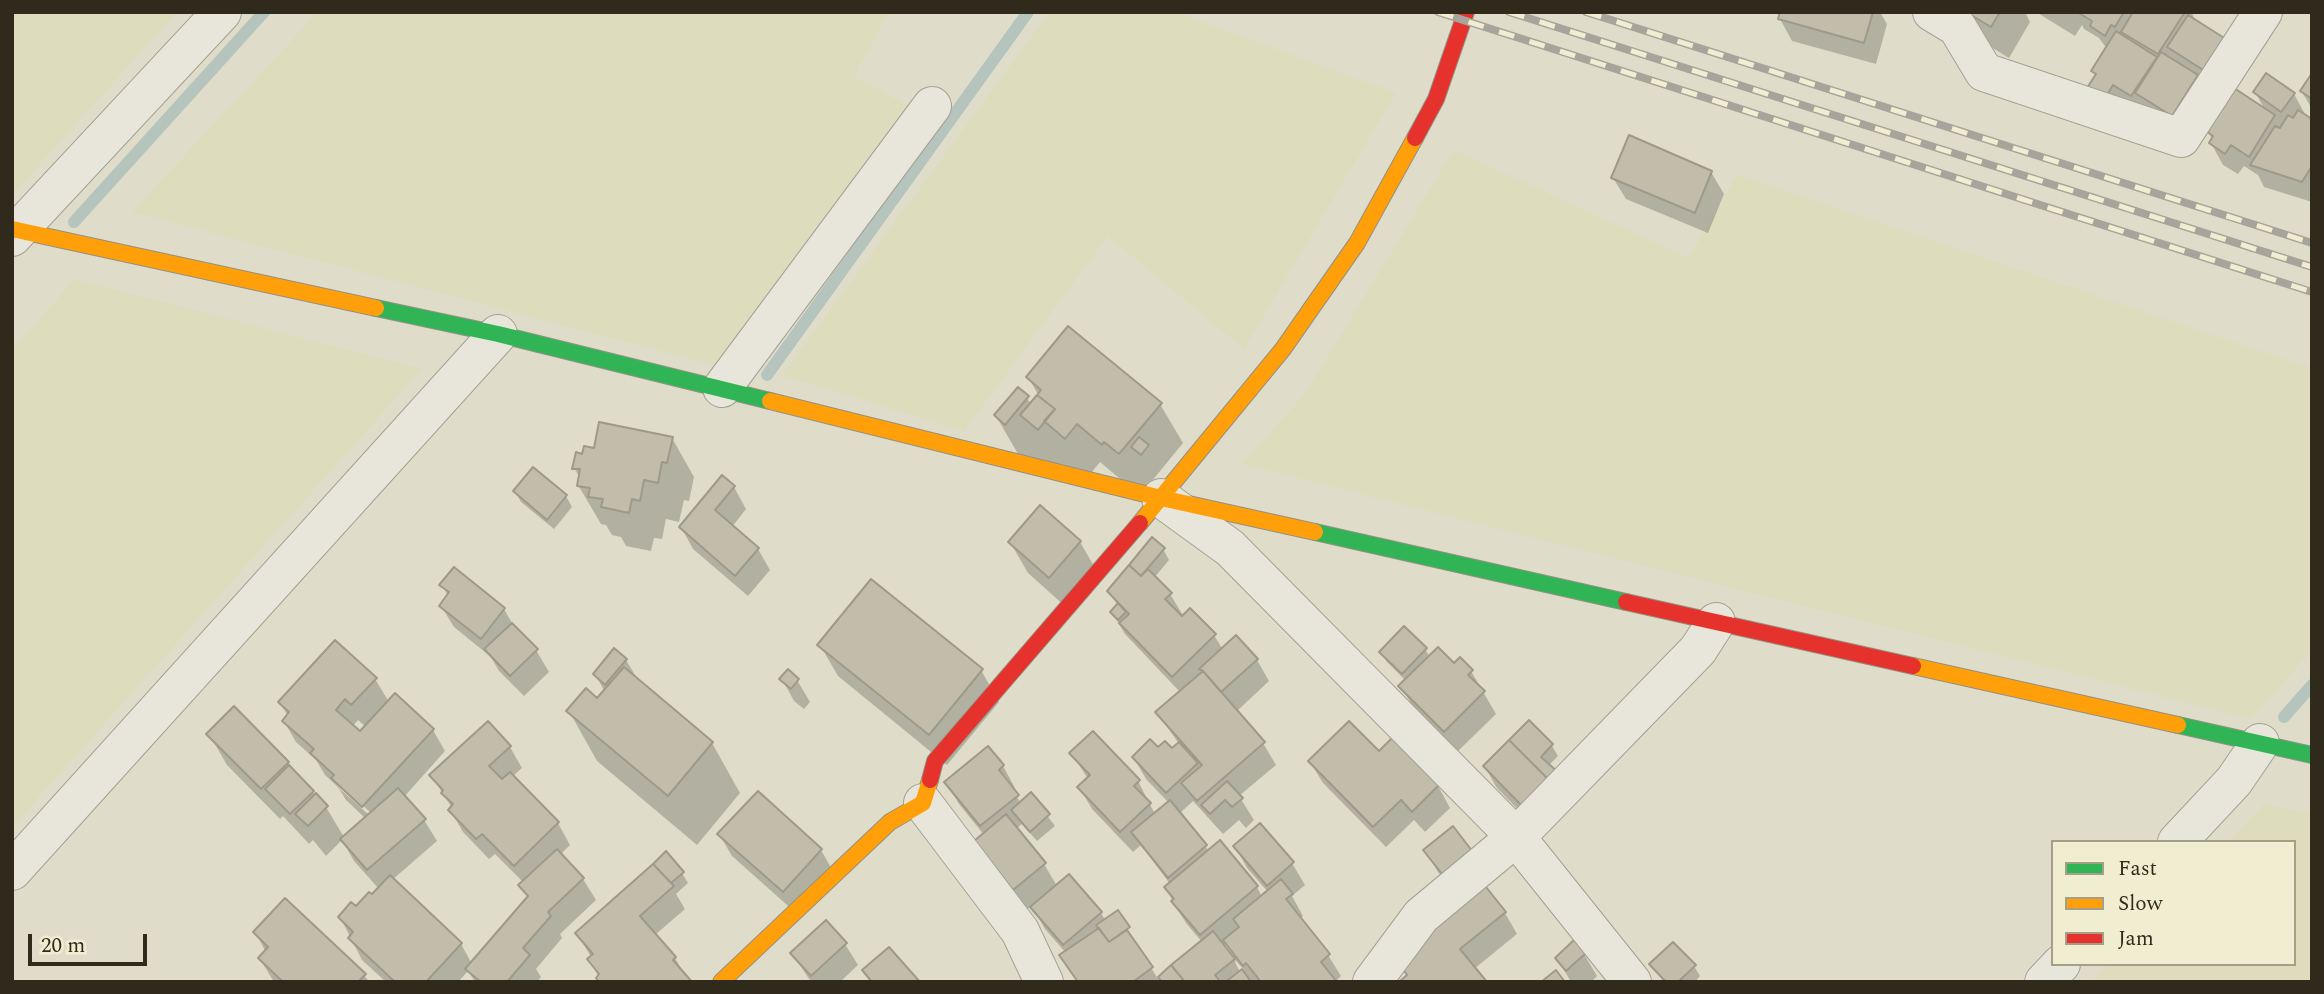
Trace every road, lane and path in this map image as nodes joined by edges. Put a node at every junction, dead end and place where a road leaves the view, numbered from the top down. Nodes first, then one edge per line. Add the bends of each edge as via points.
1 (222, 12) edge
2 (1466, 12) edge
3 (1932, 12) edge
4 (2249, 17) edge
5 (932, 106) dead end
6 (14, 232) edge
7 (498, 334) junction
8 (722, 388) junction
9 (1161, 498) junction
10 (1716, 622) junction
11 (2260, 743) junction
12 (2312, 755) edge
13 (923, 803) junction
14 (1516, 837) junction
15 (2179, 840) edge
16 (12, 871) edge
17 (2059, 966) edge
18 (721, 982) edge
19 (1044, 982) edge
20 (1372, 982) edge
21 (1632, 982) edge
22 (2044, 982) edge

1 - 6 street
2 - 9 street via 1436,99 1357,243 1283,349
3 - 4 street via 1957,27 1984,72 2181,138
5 - 8 street
6 - 7 street via 92,244
7 - 8 street
7 - 16 street
8 - 9 street
9 - 10 street
9 - 13 street via 935,761
9 - 14 street via 1230,548
10 - 11 street
10 - 14 street via 1698,650
11 - 12 street
11 - 15 street via 2234,781
13 - 18 street via 890,822
13 - 19 street via 1020,931
14 - 20 street via 1420,916
14 - 21 street
17 - 22 street

